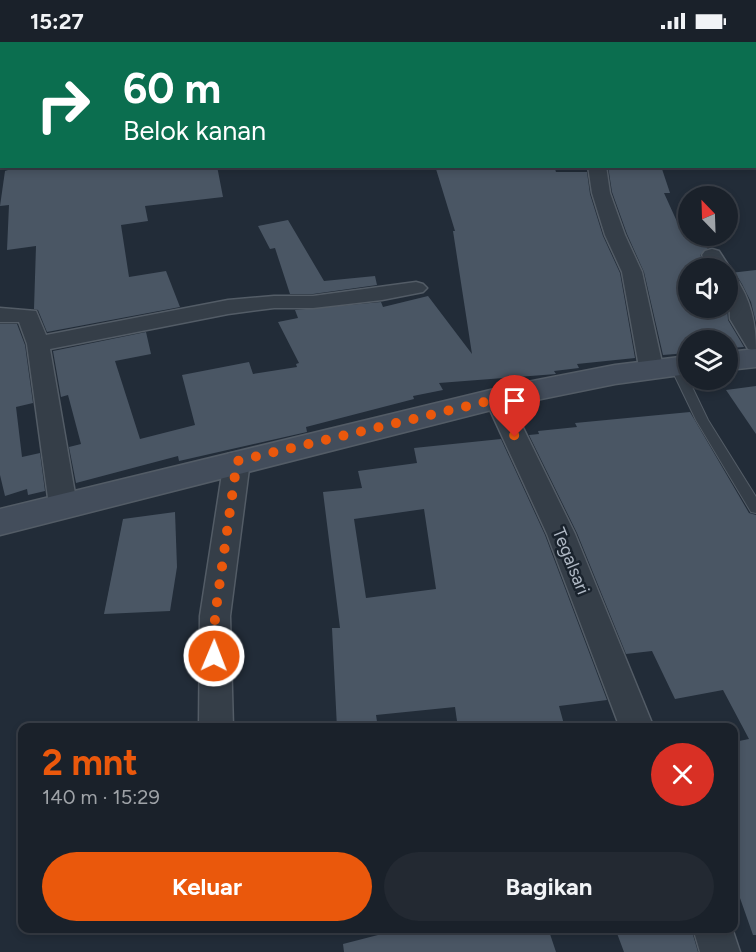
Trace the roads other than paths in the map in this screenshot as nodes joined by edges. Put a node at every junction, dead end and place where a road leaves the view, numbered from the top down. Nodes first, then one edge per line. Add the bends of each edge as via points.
1 (597, 168) edge
2 (416, 288) dead end
3 (738, 298) edge
4 (0, 315) edge
5 (38, 344) junction
6 (756, 344) edge
7 (756, 358) edge
8 (738, 360) edge
9 (672, 366) edge
10 (497, 399) junction
11 (237, 461) junction
12 (63, 505) junction
13 (756, 508) edge
14 (0, 522) edge
15 (216, 723) edge
16 (635, 723) edge
17 (714, 933) edge
18 (720, 952) edge

1 - 9 street via 615,235
2 - 5 street via 313,302 228,307
3 - 6 street via 741,319
4 - 5 street via 28,316
5 - 12 street
7 - 8 main road
9 - 10 main road
9 - 13 lane
10 - 11 main road
10 - 16 street, Tegalsari via 561,534
11 - 12 main road
11 - 15 street via 215,616
12 - 14 main road
17 - 18 street

